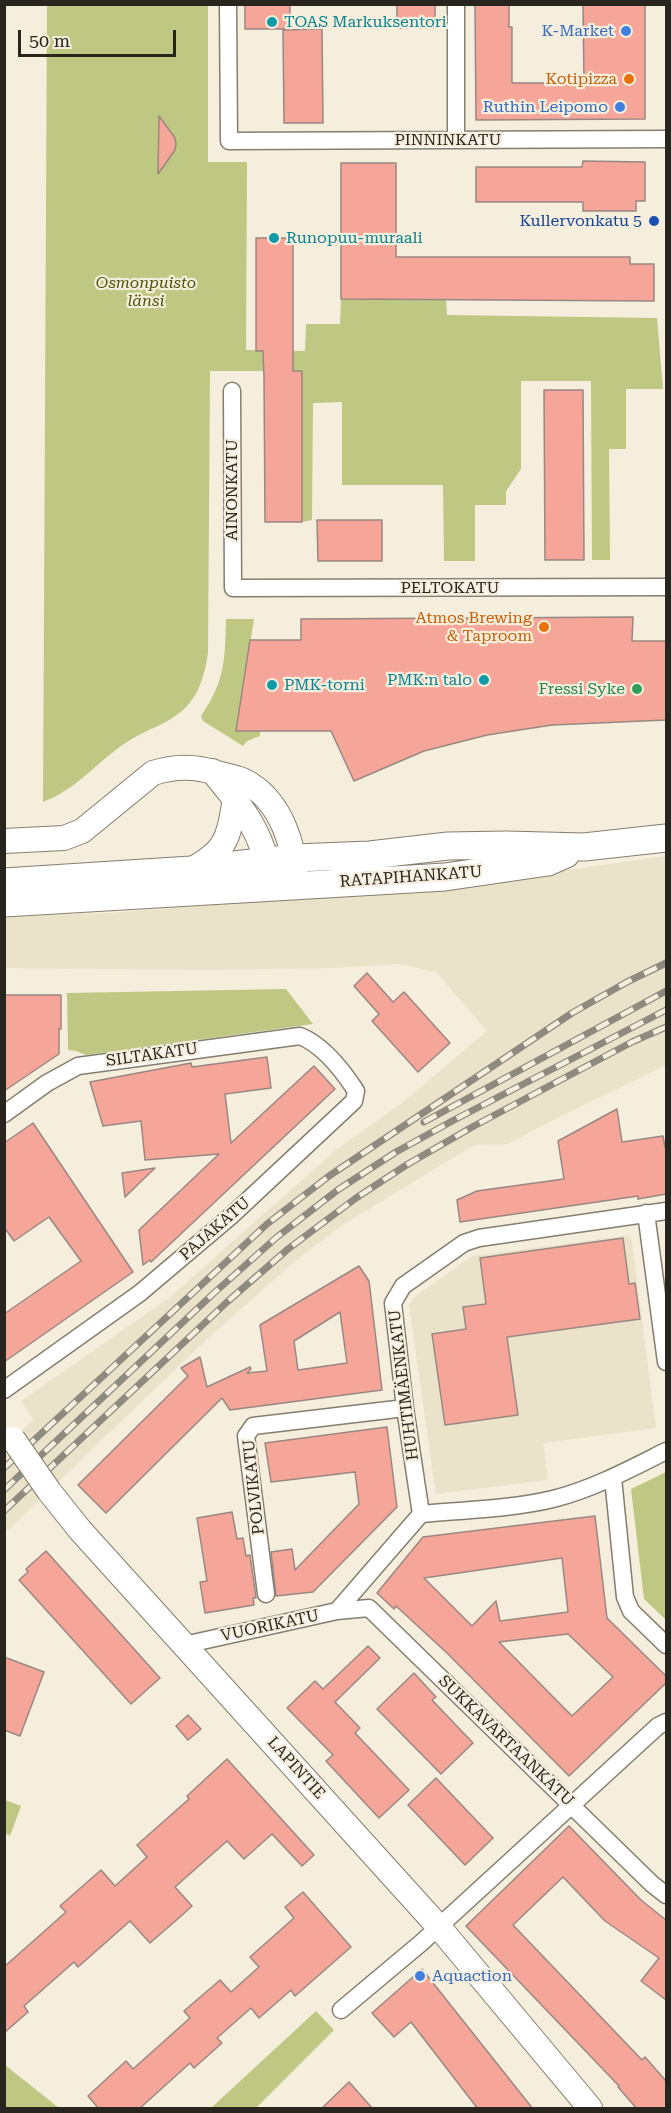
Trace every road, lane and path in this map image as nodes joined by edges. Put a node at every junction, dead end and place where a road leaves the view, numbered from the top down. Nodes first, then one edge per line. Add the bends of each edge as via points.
1 (228, 4) edge
2 (456, 4) edge
3 (666, 139) edge
4 (456, 140) junction
5 (232, 391) dead end
6 (666, 587) edge
7 (233, 588) joint
8 (212, 771) junction
9 (235, 799) junction
10 (666, 838) edge
11 (4, 841) edge
12 (584, 847) junction
13 (295, 858) junction
14 (191, 870) junction
15 (269, 874) junction
16 (4, 882) edge
17 (297, 885) junction
18 (4, 903) edge
19 (313, 1041) joint
20 (4, 1114) edge
21 (666, 1210) edge
22 (646, 1213) junction
23 (666, 1362) edge
24 (4, 1390) edge
25 (405, 1408) junction
26 (9, 1432) edge
27 (666, 1450) edge
28 (613, 1478) junction
29 (421, 1514) junction
30 (266, 1594) dead end
31 (337, 1611) junction
32 (184, 1645) junction
33 (666, 1645) edge
34 (666, 1722) edge
35 (570, 1804) junction
36 (666, 1895) edge
37 (438, 1926) junction
38 (341, 2010) dead end
39 (590, 2109) edge

1 - 4 street, PINNINKATU via 229,141
2 - 4 street
3 - 4 street, PINNINKATU
5 - 7 street, AINONKATU
6 - 7 street, PELTOKATU
8 - 9 main road
8 - 11 main road via 191,768 153,773 82,831 64,838
8 - 13 main road via 251,785 270,803
9 - 14 main road via 222,848
9 - 15 main road via 248,815
10 - 12 main road, RATAPIHANKATU
12 - 13 main road, RATAPIHANKATU via 448,846
12 - 17 main road, RATAPIHANKATU via 548,862 445,877
13 - 15 main road, RATAPIHANKATU
13 - 17 main road
14 - 15 main road
14 - 16 main road
15 - 17 main road, RATAPIHANKATU
15 - 18 main road
19 - 20 street, SILTAKATU via 300,1036 78,1066
19 - 24 street, PAJAKATU via 356,1091 354,1101 231,1216 140,1293
21 - 22 street, HUHTIMÄENKATU
22 - 23 street
22 - 25 street, HUHTIMÄENKATU via 479,1238 464,1243 403,1286 393,1303
25 - 29 street, HUHTIMÄENKATU
25 - 30 street, POLVIKATU via 253,1426 246,1436
26 - 32 main road, LAPINTIE, bridge via 80,1530
27 - 28 street
28 - 29 street via 543,1501
28 - 33 street via 625,1597 632,1611
29 - 31 street, VUORIKATU
31 - 32 street, VUORIKATU
31 - 35 street, SUKKAVARTAANKATU via 369,1608
32 - 37 main road, LAPINTIE
34 - 35 street
35 - 36 street, SUKKAVARTAANKATU
35 - 37 street
37 - 38 street
37 - 39 main road, LAPINTIE

